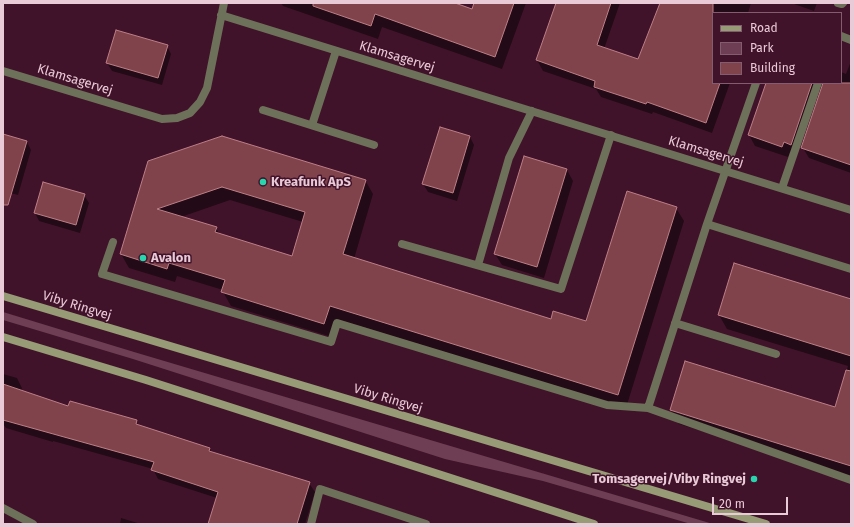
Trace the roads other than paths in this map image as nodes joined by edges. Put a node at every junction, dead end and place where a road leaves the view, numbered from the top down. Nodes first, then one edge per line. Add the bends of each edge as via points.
1 (224, 3) edge
2 (838, 3) edge
3 (842, 3) edge
4 (221, 16) junction
5 (336, 51) junction
6 (3, 71) edge
7 (756, 84) edge
8 (818, 84) edge
9 (263, 110) dead end
10 (532, 111) junction
11 (312, 125) junction
12 (611, 136) junction
13 (374, 145) dead end
14 (725, 171) junction
15 (782, 188) junction
16 (851, 210) edge
17 (707, 224) junction
18 (113, 242) dead end
19 (402, 244) dead end
20 (478, 265) junction
21 (851, 269) edge
22 (3, 296) edge
23 (675, 323) junction
24 (3, 336) edge
25 (776, 354) dead end
26 (648, 408) junction
27 (851, 480) edge
28 (3, 508) edge
29 (33, 524) edge
30 (311, 524) edge
31 (426, 524) edge
32 (594, 524) edge
33 (766, 524) edge

1 - 4 street
2 - 3 street
4 - 5 street, Klamsagervej
4 - 6 street, Klamsagervej via 207,88 200,102 190,113 177,118 162,119
5 - 10 street, Klamsagervej
5 - 11 street
7 - 14 street
8 - 15 street
9 - 11 street
10 - 12 street, Klamsagervej
10 - 20 street via 509,158
11 - 13 street
12 - 14 street, Klamsagervej
12 - 20 street via 561,289
14 - 15 street, Klamsagervej
14 - 17 street
15 - 16 street, Klamsagervej
17 - 21 street
17 - 23 street
18 - 26 street via 102,274 331,342 336,323 607,405
19 - 20 street
22 - 33 main road, Viby Ringvej
23 - 25 street
23 - 26 street
24 - 32 main road
26 - 27 street
28 - 29 street
30 - 31 street via 320,489

